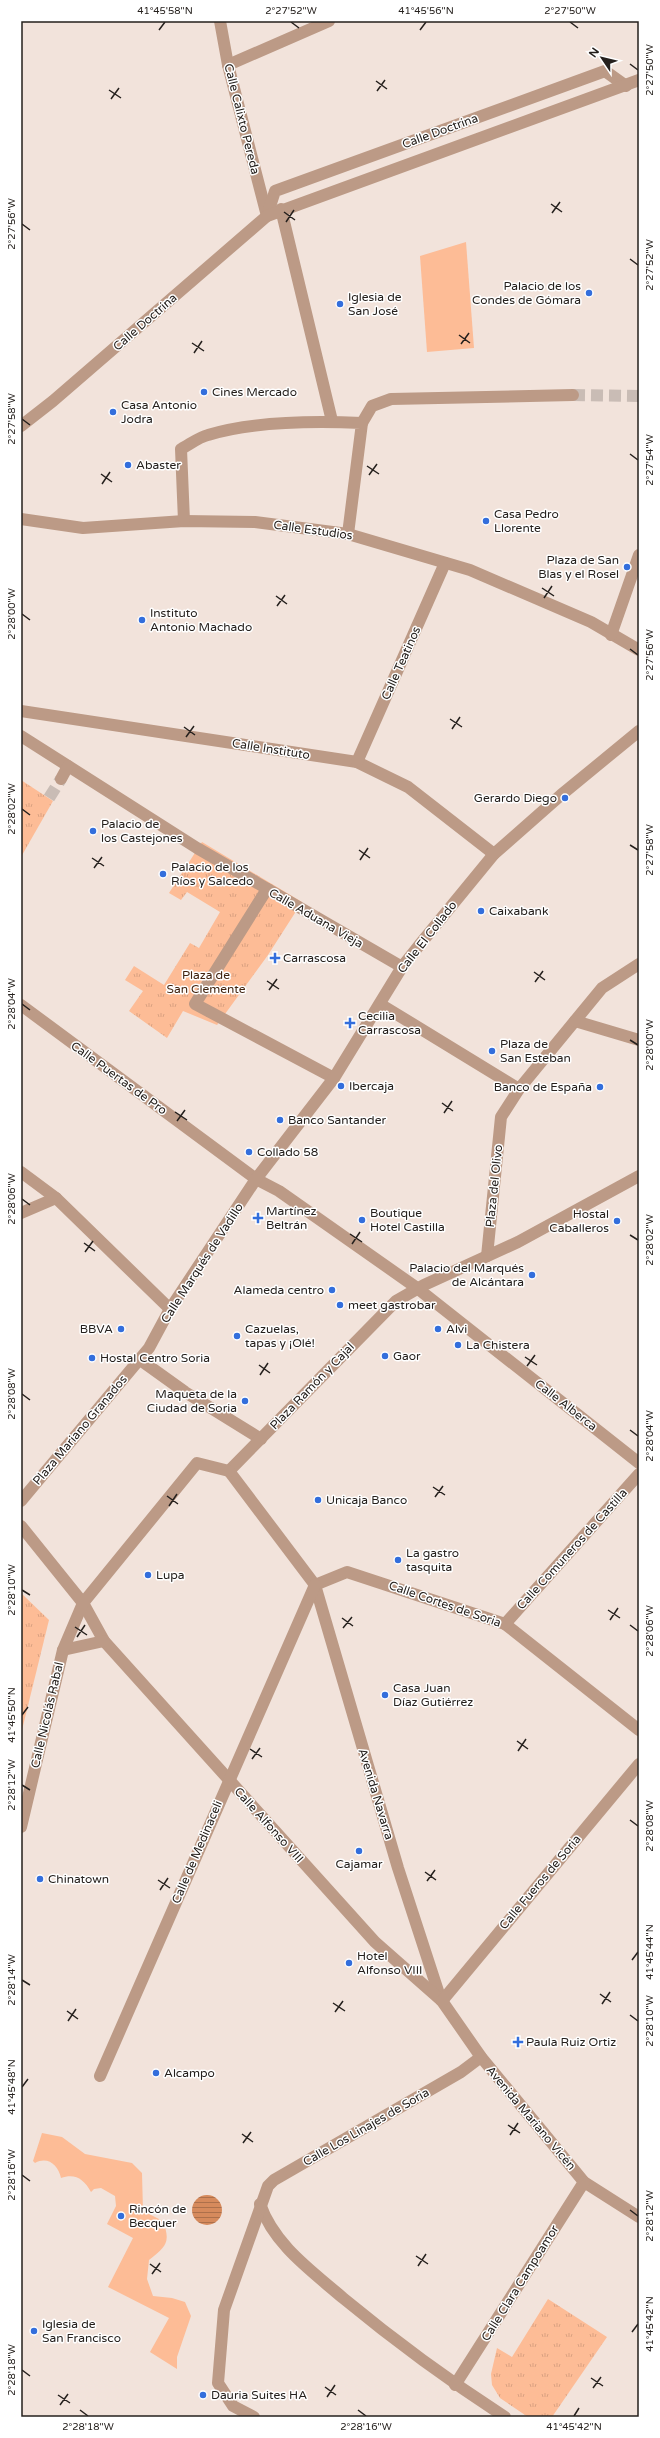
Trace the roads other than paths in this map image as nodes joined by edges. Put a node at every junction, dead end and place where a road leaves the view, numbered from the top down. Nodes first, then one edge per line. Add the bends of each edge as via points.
1 (220, 21) edge
2 (330, 21) edge
3 (228, 65) junction
4 (639, 80) edge
5 (626, 86) junction
6 (281, 209) junction
7 (267, 216) junction
8 (573, 395) tunnel mouth
9 (332, 421) junction
10 (362, 423) junction
11 (21, 426) edge
12 (21, 519) edge
13 (184, 521) junction
14 (348, 534) junction
15 (639, 555) edge
16 (445, 563) junction
17 (611, 635) junction
18 (639, 650) edge
19 (21, 711) edge
20 (639, 731) edge
21 (21, 736) edge
22 (357, 762) junction
23 (68, 766) junction
24 (61, 779) tunnel mouth
25 (494, 854) junction
26 (267, 889) junction
27 (639, 964) edge
28 (402, 967) junction
29 (380, 1004) junction
30 (21, 1005) edge
31 (575, 1021) junction
32 (639, 1040) edge
33 (334, 1078) junction
34 (519, 1089) junction
35 (21, 1172) edge
36 (639, 1176) edge
37 (256, 1179) junction
38 (56, 1198) junction
39 (21, 1213) edge
40 (487, 1256) junction
41 (417, 1288) junction
42 (170, 1309) junction
43 (149, 1348) joint
44 (139, 1359) junction
45 (260, 1439) junction
46 (639, 1463) edge
47 (229, 1471) junction
48 (639, 1474) edge
49 (21, 1501) edge
50 (21, 1526) edge
51 (314, 1585) junction
52 (83, 1603) junction
53 (505, 1624) junction
54 (104, 1641) junction
55 (62, 1650) junction
56 (639, 1730) edge
57 (639, 1764) edge
58 (228, 1780) junction
59 (21, 1827) edge
60 (442, 2001) junction
61 (481, 2057) junction
62 (100, 2076) dead end
63 (584, 2182) junction
64 (260, 2204) junction
65 (639, 2217) edge
66 (455, 2385) junction
67 (254, 2417) edge
68 (505, 2417) edge

1 - 3 street, Calle Calixto Pereda
2 - 3 street
3 - 7 street, Calle Calixto Pereda
4 - 5 street, Calle Doctrina
5 - 6 street, Calle Doctrina
5 - 7 street, Calle Doctrina via 605,71 275,191
6 - 7 street, Calle Doctrina
6 - 9 street
7 - 11 street, Calle Doctrina
8 - 10 street via 391,399 372,406
9 - 10 street
9 - 13 street via 255,426 207,435 181,450
10 - 14 street
12 - 13 street, Calle Estudios via 83,528
13 - 14 street, Calle Estudios via 255,522
14 - 16 street, Calle Estudios
15 - 17 street
16 - 17 street, Calle Estudios via 470,570 591,622
16 - 22 street, Calle Teatinos
17 - 18 street
19 - 22 street, Calle Instituto
20 - 25 street, Calle El Collado
21 - 23 street, Calle Aduana Vieja
22 - 25 street, Calle Instituto via 408,787
23 - 24 street
23 - 26 street, Calle Aduana Vieja
25 - 28 street, Calle El Collado
26 - 28 street, Calle Aduana Vieja
26 - 33 street via 195,1004
27 - 31 street via 602,988
28 - 29 street, Calle El Collado
29 - 33 street, Calle El Collado
29 - 34 street
30 - 37 street, Calle Puertas de Pro
31 - 32 street
31 - 34 street
33 - 37 street, Calle El Collado
34 - 40 street, Plaza del Olivo via 501,1117
35 - 38 street
36 - 40 street, Plaza Ramón y Cajal via 518,1242
37 - 41 street, Calle Puertas de Pro via 279,1191
37 - 42 street, Calle Marqués de Vadillo
38 - 39 street
38 - 42 street
40 - 41 street, Plaza Ramón y Cajal
41 - 45 street, Plaza Ramón y Cajal via 396,1301
41 - 46 street, Calle Alberca
42 - 43 street, Calle Marqués de Vadillo
43 - 44 street, Plaza Mariano Granados
44 - 45 street via 185,1392
44 - 49 street, Plaza Mariano Granados
45 - 47 street, Plaza Ramón y Cajal
47 - 51 street
47 - 52 street via 197,1463
48 - 53 street, Calle Comuneros de Castilla
50 - 52 street
51 - 53 street, Calle Cortes de Soria via 347,1572
51 - 58 street, Calle de Medinaceli
51 - 60 street, Avenida Navarra via 398,1868
52 - 54 street, Calle Alfonso VIII
52 - 55 street
53 - 56 street, Calle Cortes de Soria
54 - 55 street
54 - 58 street, Calle Alfonso VIII
55 - 59 street, Calle Nicolás Rabal
57 - 60 street, Calle Fueros de Soria
58 - 60 street, Calle Alfonso VIII via 375,1942
58 - 62 street, Calle de Medinaceli
60 - 61 street, Avenida Mariano Vicén
61 - 63 street, Avenida Mariano Vicén
61 - 64 street, Calle Los Linajes de Soria via 461,2072 274,2180 264,2192
63 - 65 street, Avenida Mariano Vicén
63 - 66 street, Calle Clara Campoamor
64 - 66 street via 274,2231 306,2267 391,2338
64 - 67 street, Calle Los Linajes de Soria via 224,2310 218,2383 233,2406
66 - 68 street

